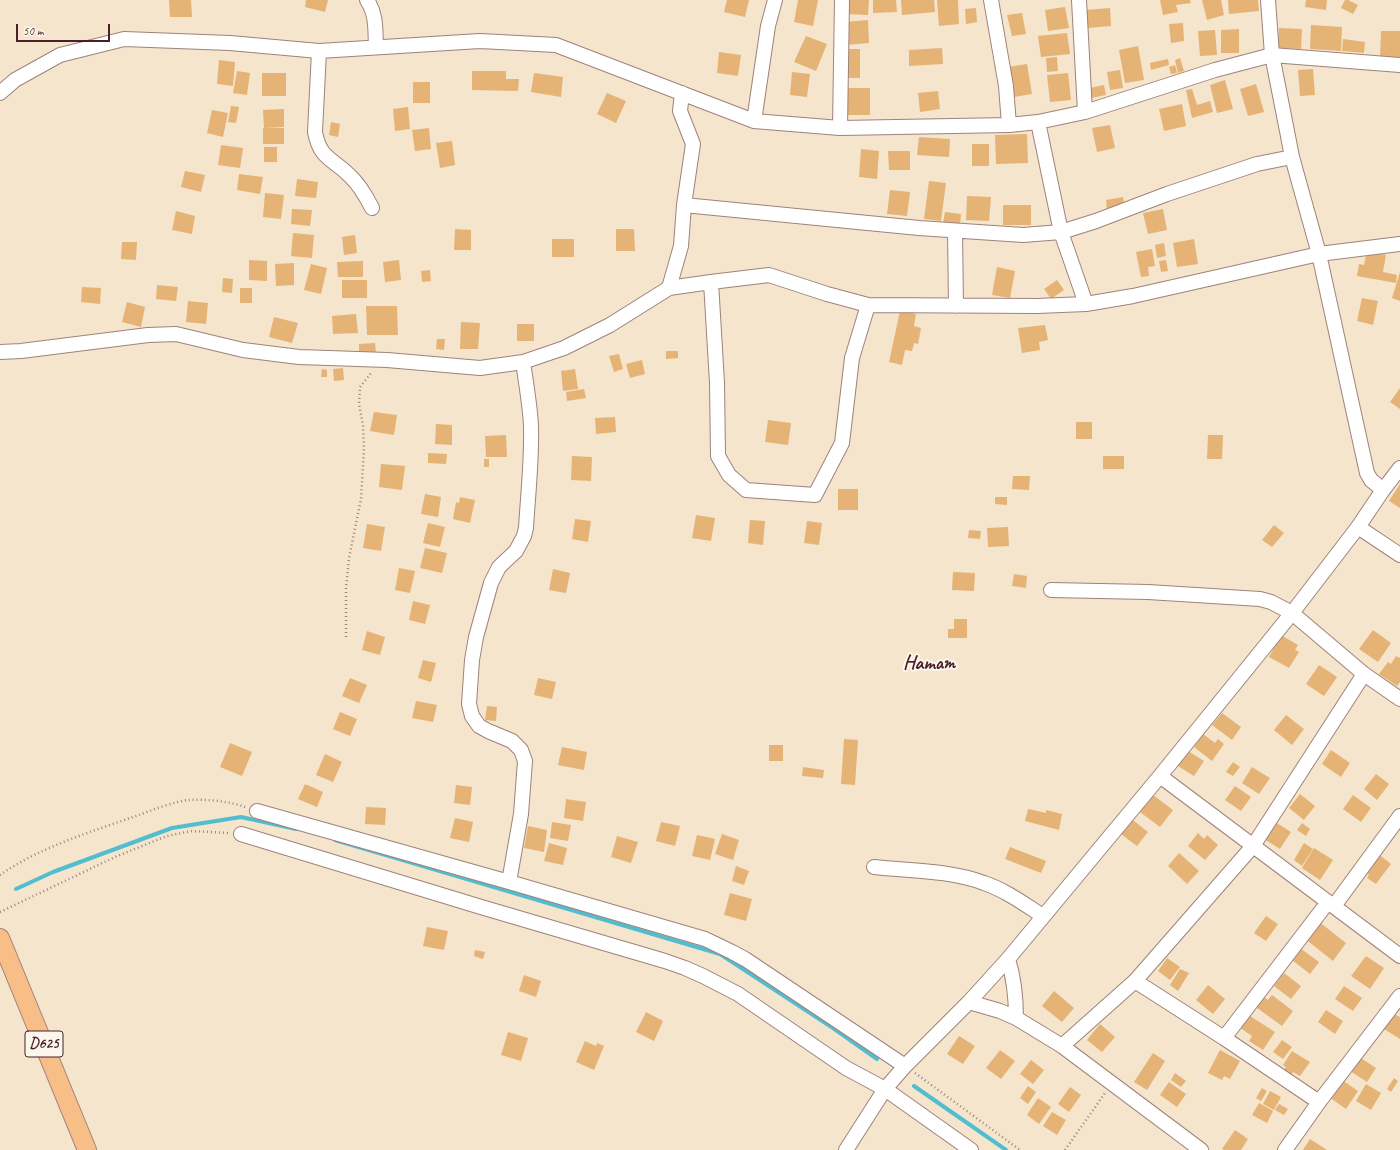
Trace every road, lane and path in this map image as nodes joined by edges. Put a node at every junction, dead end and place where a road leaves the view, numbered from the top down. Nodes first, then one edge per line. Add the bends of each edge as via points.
1 (367, 0) edge
2 (775, 0) edge
3 (842, 0) edge
4 (991, 0) edge
5 (1079, 0) edge
6 (1268, 0) edge
7 (376, 47) junction
8 (319, 51) junction
9 (1272, 55) junction
10 (1400, 65) edge
11 (0, 93) edge
12 (682, 93) junction
13 (1085, 112) junction
14 (754, 121) junction
15 (1038, 122) junction
16 (1009, 125) junction
17 (840, 128) junction
18 (1292, 157) junction
19 (684, 205) junction
20 (372, 208) dead end
21 (955, 231) junction
22 (1061, 232) junction
23 (1400, 244) edge
24 (1319, 254) junction
25 (711, 282) junction
26 (669, 288) junction
27 (1086, 304) junction
28 (868, 305) junction
29 (956, 306) junction
30 (0, 352) edge
31 (387, 360) junction
32 (523, 362) junction
33 (1400, 468) edge
34 (1383, 490) junction
35 (1358, 527) junction
36 (1400, 555) edge
37 (1051, 590) dead end
38 (1292, 613) junction
39 (346, 638) dead end
40 (1364, 674) junction
41 (1400, 700) edge
42 (1160, 776) junction
43 (257, 811) joint
44 (1400, 816) edge
45 (241, 834) joint
46 (1253, 846) junction
47 (874, 867) dead end
48 (0, 875) edge
49 (509, 882) junction
50 (1331, 904) junction
51 (0, 912) edge
52 (1043, 916) junction
53 (0, 938) edge
54 (1400, 956) edge
55 (1008, 959) junction
56 (1135, 981) junction
57 (1400, 996) edge
58 (969, 1002) junction
59 (1016, 1018) junction
60 (1224, 1038) junction
61 (1062, 1046) junction
62 (905, 1066) junction
63 (1111, 1084) junction
64 (885, 1089) junction
65 (1318, 1102) junction
66 (87, 1150) edge
67 (846, 1150) edge
68 (971, 1150) edge
69 (1020, 1150) edge
70 (1066, 1150) edge
71 (1201, 1150) edge
72 (1285, 1150) edge

1 - 7 street via 375,18
2 - 14 street via 768,26
3 - 17 street
4 - 16 street via 1006,86
5 - 13 street
6 - 9 street
7 - 8 street
7 - 12 street via 480,41 556,45
8 - 11 street via 230,43 124,40 60,55 15,80
8 - 20 street via 316,140 328,159 356,182
9 - 10 street
9 - 13 street via 1215,70
9 - 18 street
12 - 14 street
12 - 19 street via 680,111 693,144
13 - 15 street
14 - 17 street
15 - 16 street
15 - 22 street
16 - 17 street
18 - 22 street via 1257,164
18 - 24 street
19 - 21 street
19 - 26 street via 681,246
21 - 22 street via 1023,234
21 - 29 street
22 - 27 street
23 - 24 street
24 - 27 street
24 - 34 street via 1367,473
25 - 26 street
25 - 28 street via 769,275
25 - 28 street via 718,456 729,475 746,490 815,495 842,443 852,358
26 - 32 street via 610,325 564,348
27 - 29 street
28 - 29 street
30 - 31 street via 176,334 243,350 300,357
31 - 32 street via 480,368
31 - 39 path via 371,373 360,387 359,404 364,448 361,499 349,558 346,588
32 - 49 street via 531,428 526,528 519,548 500,567 490,583 476,636 469,704 472,716 479,726 512,741 518,746 525,761 521,814
33 - 34 street
34 - 35 street
35 - 36 street
35 - 38 street
37 - 38 street via 1148,592 1260,599
38 - 40 street
38 - 42 street
40 - 41 street
40 - 46 street
42 - 46 street
42 - 52 street
43 - 48 path via 233,802 187,800 102,827 49,848
43 - 49 street
44 - 50 street
45 - 51 path via 192,831 167,836 115,857
45 - 64 street via 684,968 738,994 846,1068
46 - 50 street
46 - 56 street
47 - 52 street via 970,878 1000,890
49 - 62 street via 690,934 719,945
50 - 54 street
50 - 60 street
52 - 55 street
53 - 66 main road, D625
55 - 58 street
55 - 59 street via 1014,983
56 - 60 street
56 - 61 street
57 - 65 street
58 - 59 street
58 - 62 street
59 - 61 street
60 - 65 street
61 - 63 street
62 - 64 street
62 - 69 path
63 - 70 path
63 - 71 street
64 - 67 street
64 - 68 street
65 - 72 street

